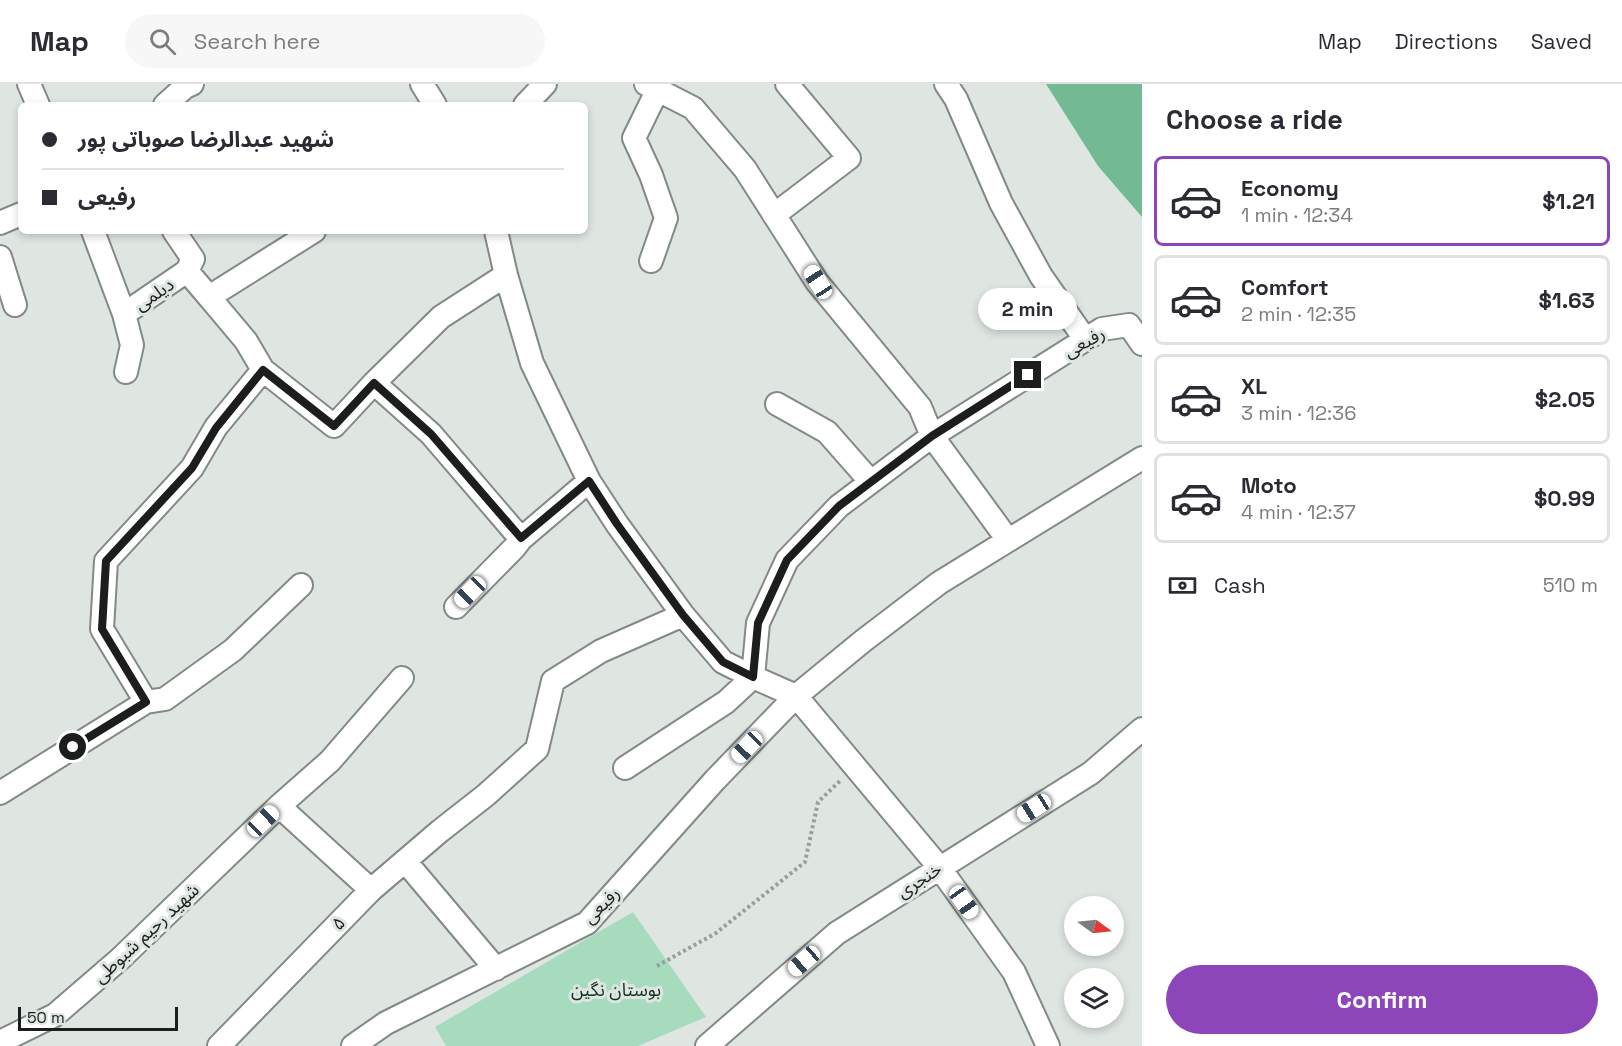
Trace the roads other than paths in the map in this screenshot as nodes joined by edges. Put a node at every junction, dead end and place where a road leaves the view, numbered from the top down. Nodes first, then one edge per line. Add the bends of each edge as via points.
1 (29, 84) edge
2 (192, 84) edge
3 (422, 84) edge
4 (545, 84) edge
5 (786, 84) edge
6 (946, 84) edge
7 (651, 88) edge
8 (37, 102) edge
9 (168, 102) edge
10 (433, 102) edge
11 (528, 102) edge
12 (18, 215) edge
13 (774, 215) junction
14 (0, 223) edge
15 (94, 234) edge
16 (176, 234) edge
17 (309, 234) edge
18 (497, 234) edge
19 (0, 257) edge
20 (651, 261) dead end
21 (187, 271) junction
22 (506, 275) junction
23 (209, 297) junction
24 (15, 304) dead end
25 (124, 314) junction
26 (1085, 339) junction
27 (1142, 344) edge
28 (263, 370) junction
29 (126, 372) dead end
30 (374, 383) junction
31 (777, 404) dead end
32 (932, 436) junction
33 (1142, 458) edge
34 (589, 481) junction
35 (872, 482) junction
36 (521, 538) junction
37 (1008, 540) junction
38 (301, 585) dead end
39 (456, 607) dead end
40 (683, 615) junction
41 (753, 677) junction
42 (402, 678) dead end
43 (796, 696) junction
44 (146, 702) junction
45 (1142, 729) edge
46 (625, 768) dead end
47 (0, 793) edge
48 (279, 806) junction
49 (405, 861) junction
50 (939, 867) junction
51 (371, 890) junction
52 (496, 969) junction
53 (2, 1040) edge
54 (219, 1046) edge
55 (353, 1046) edge
56 (707, 1046) edge
57 (1048, 1046) edge

1 - 8 street
2 - 9 street
3 - 10 street
4 - 11 street
5 - 13 street via 849,158
6 - 26 street via 1001,203 1041,276
7 - 13 street via 693,108 745,169
7 - 20 street via 634,138 666,218
12 - 14 street
13 - 32 street via 818,282 920,407
15 - 25 street, دیلمی
16 - 21 street via 193,259
17 - 23 street
18 - 22 street
19 - 24 street
21 - 23 street, دیلمی
21 - 25 street, دیلمی
22 - 30 street via 441,317
22 - 34 street via 532,363
23 - 28 street, دیلمی via 246,341
25 - 29 street via 132,345
26 - 27 street, رفیعی via 1102,328 1129,325
26 - 32 street, رفیعی
28 - 30 street via 334,426
28 - 44 street via 216,428 192,468 106,561 102,629
30 - 36 street via 431,434
31 - 35 street via 827,432
32 - 35 street, رفیعی
32 - 37 street
33 - 37 street, رفیعی
34 - 36 street
34 - 40 street
35 - 41 street, رفیعی via 839,506 787,560 758,623
36 - 39 street
37 - 43 street, رفیعی via 939,583
38 - 44 street via 233,650 165,699
40 - 41 street via 723,662
40 - 49 street, ۵ via 601,651 553,681 537,749
41 - 43 street
41 - 46 street via 726,702
42 - 48 street, شهید رحیم شبوطی via 330,761
43 - 50 street
43 - 52 street, رفیعی via 587,923
44 - 47 street
45 - 50 street, خنجری via 1091,773
48 - 51 street
48 - 53 street, شهید رحیم شبوطی via 121,958 55,1015
49 - 51 street, ۵
49 - 52 street
50 - 56 street, خنجری via 837,933
50 - 57 street via 1014,972
51 - 54 street, ۵
52 - 55 street, رفیعی via 386,1023

